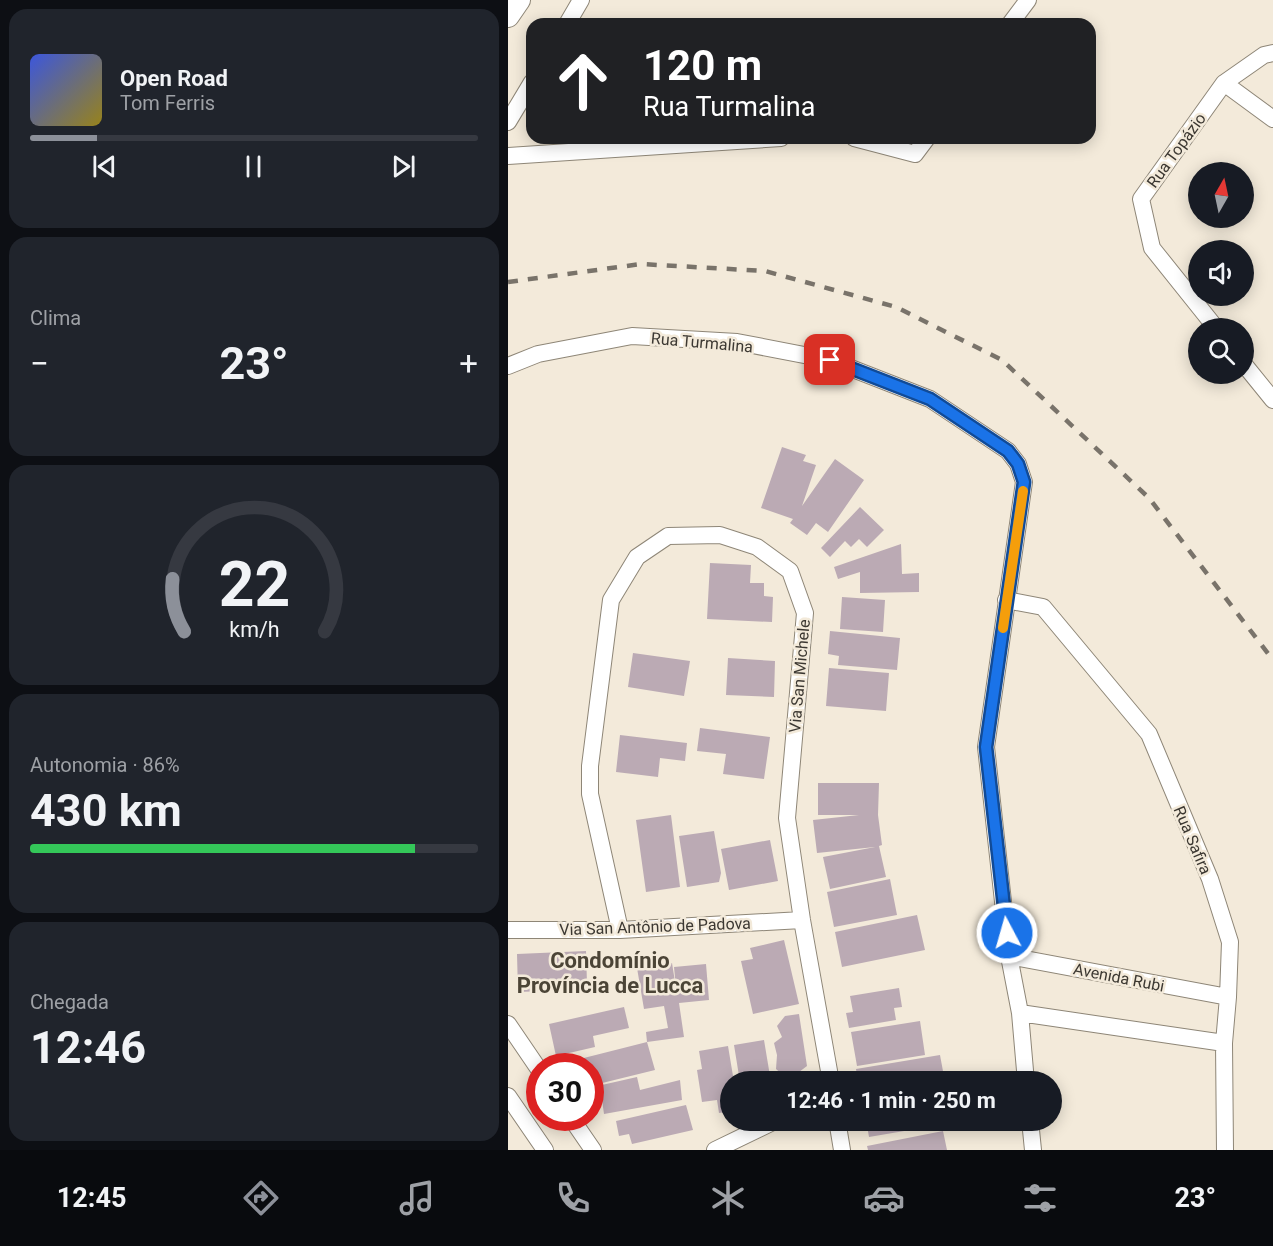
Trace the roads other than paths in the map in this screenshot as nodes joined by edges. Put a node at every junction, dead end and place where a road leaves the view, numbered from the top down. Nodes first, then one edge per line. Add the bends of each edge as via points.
1 (519, 0) edge
2 (581, 0) edge
3 (1028, 0) edge
4 (508, 16) edge
5 (570, 18) edge
6 (1014, 18) edge
7 (1273, 53) edge
8 (1224, 83) junction
9 (526, 92) edge
10 (1273, 119) edge
11 (508, 122) edge
12 (690, 144) edge
13 (877, 144) edge
14 (922, 144) edge
15 (508, 156) edge
16 (1208, 318) edge
17 (508, 366) edge
18 (1254, 377) edge
19 (1273, 400) edge
20 (1006, 600) junction
21 (802, 920) junction
22 (508, 930) edge
23 (620, 930) junction
24 (1009, 956) junction
25 (1228, 997) junction
26 (1020, 1013) junction
27 (508, 1024) edge
28 (1224, 1043) junction
29 (528, 1053) edge
30 (829, 1071) edge
31 (1025, 1071) edge
32 (508, 1096) edge
33 (580, 1131) edge
34 (754, 1131) edge
35 (839, 1131) edge
36 (1031, 1131) edge
37 (545, 1150) edge
38 (593, 1150) edge
39 (715, 1150) edge
40 (842, 1150) edge
41 (1033, 1150) edge
42 (1225, 1150) edge

1 - 4 main road
2 - 5 street
3 - 6 street
7 - 8 street, Rua Topázio
8 - 10 street
8 - 16 street, Rua Topázio via 1141,199 1152,248
9 - 11 street
12 - 15 street
13 - 14 street via 915,154
17 - 20 street, Rua Turmalina via 538,354 632,336 737,342 830,360 930,399 1008,451 1018,464 1024,482
18 - 19 street
20 - 24 street, Rua Turmalina via 986,747
20 - 25 street, Rua Safira via 1043,607 1149,734 1210,879 1230,942
21 - 23 street, Via San Antônio de Padova
21 - 23 street, Via San Michele via 787,818 805,613 790,571 757,547 720,535 668,537 637,557 611,600 590,766 590,794
21 - 30 street, Via San Michele
22 - 23 street, Via San Antônio de Padova
24 - 25 street, Avenida Rubi
24 - 26 street, Rua Turmalina
25 - 28 street, Rua Safira
26 - 28 street
26 - 31 street, Rua Turmalina
27 - 29 street
28 - 42 street, Rua Safira
32 - 37 street
33 - 38 street
34 - 39 street
35 - 40 street
36 - 41 street

